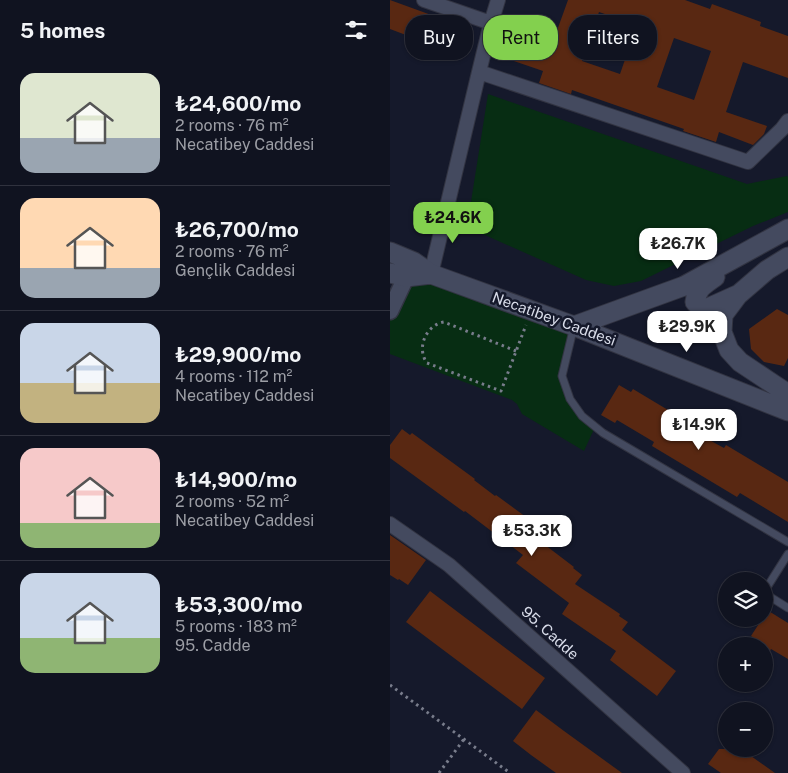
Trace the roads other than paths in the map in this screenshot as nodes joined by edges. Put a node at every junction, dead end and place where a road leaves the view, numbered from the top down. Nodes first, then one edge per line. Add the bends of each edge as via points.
1 (424, 0) edge
2 (498, 0) edge
3 (493, 15) edge
4 (483, 20) edge
5 (483, 56) edge
6 (479, 72) junction
7 (788, 122) edge
8 (788, 229) edge
9 (755, 247) junction
10 (390, 252) edge
11 (788, 257) edge
12 (431, 274) junction
13 (398, 275) edge
14 (738, 295) junction
15 (390, 312) edge
16 (574, 326) junction
17 (788, 394) edge
18 (788, 411) edge
19 (390, 524) edge
20 (788, 542) edge
21 (788, 554) edge
22 (773, 578) edge
23 (773, 598) edge
24 (788, 608) edge
25 (682, 773) edge

1 - 4 street
2 - 3 street
5 - 6 street
6 - 7 street via 748,162
6 - 12 street
8 - 9 main road
9 - 14 main road via 702,287 695,302 708,308
9 - 16 main road via 684,286
10 - 12 main road, Necatibey Caddesi via 414,262
11 - 14 main road
12 - 13 main road, Necatibey Caddesi
12 - 16 main road, Necatibey Caddesi
13 - 15 street
14 - 17 main road via 723,315 722,332 729,350 740,362
16 - 18 main road, Necatibey Caddesi
16 - 20 lane via 562,376 570,398 582,416 603,433
19 - 25 street, 95. Cadde via 449,565
21 - 22 lane
23 - 24 lane

